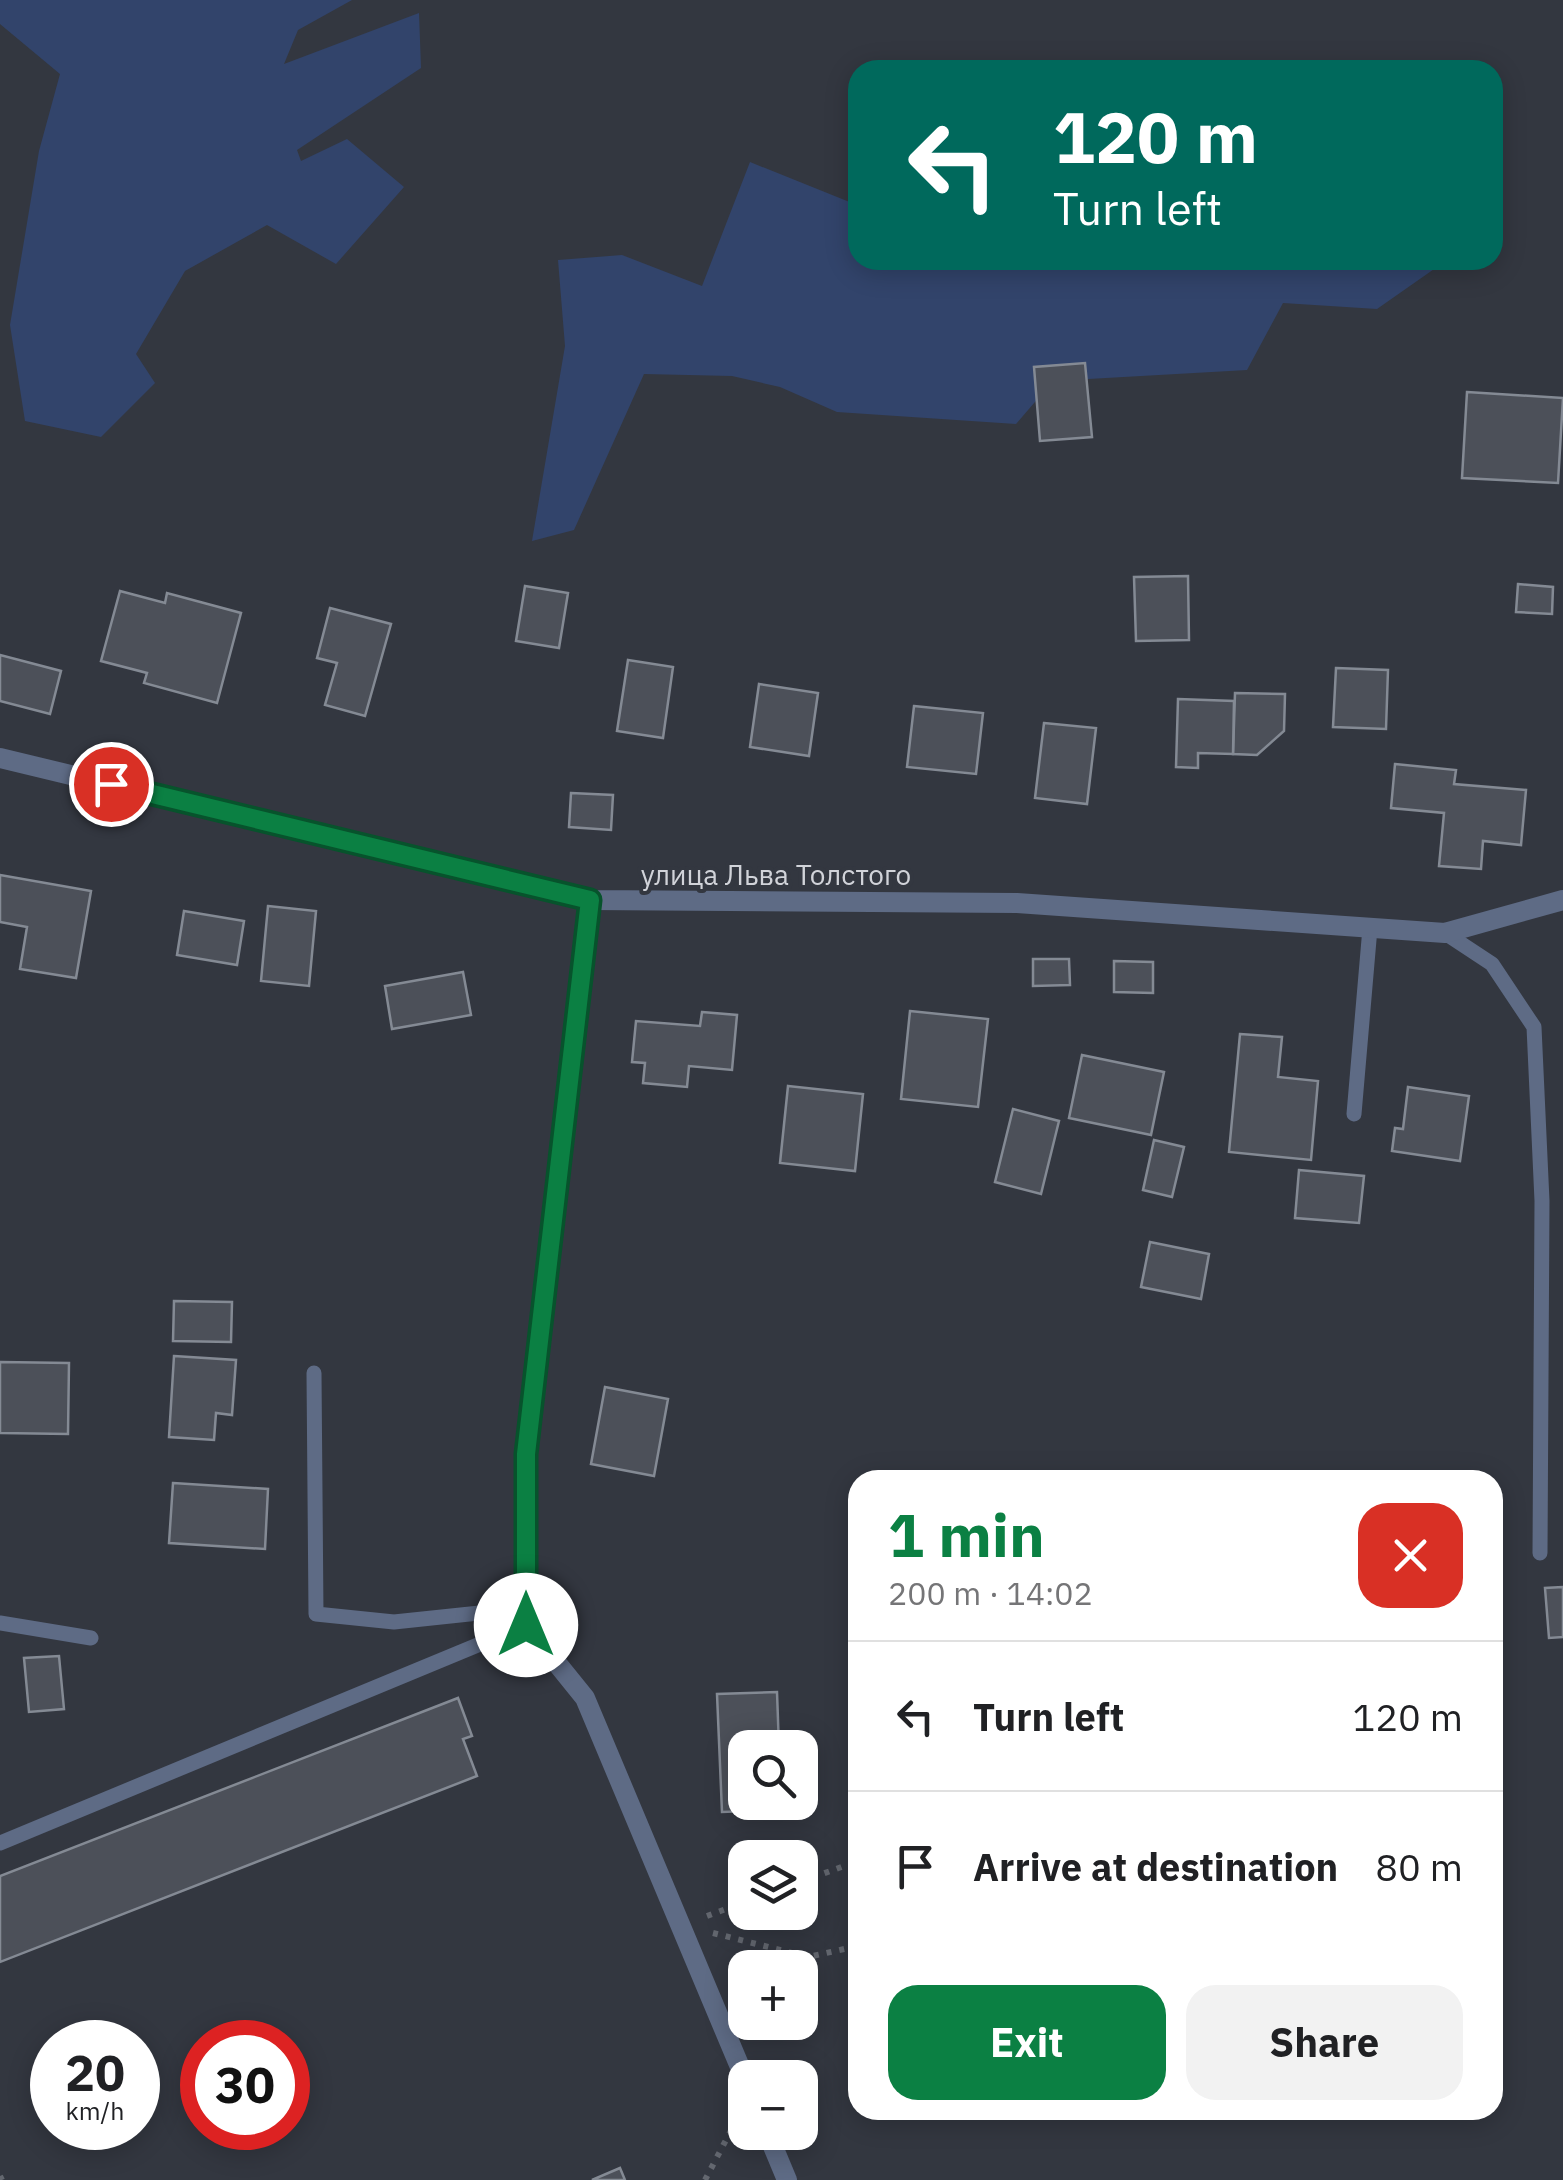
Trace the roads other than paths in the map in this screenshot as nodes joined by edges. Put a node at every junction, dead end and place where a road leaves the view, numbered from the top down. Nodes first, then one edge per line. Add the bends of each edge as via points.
1 (0, 758) edge
2 (590, 900) junction
3 (1563, 900) edge
4 (1370, 928) junction
5 (1445, 933) junction
6 (1354, 1114) dead end
7 (314, 1372) dead end
8 (1540, 1554) dead end
9 (526, 1617) junction
10 (0, 1624) edge
11 (91, 1638) dead end
12 (0, 1843) edge
13 (737, 2060) edge
14 (775, 2150) edge
15 (787, 2180) edge

1 - 2 street, улица Льва Толстого
2 - 4 street, улица Льва Толстого via 1016,904
2 - 9 street via 526,1454
3 - 5 street, улица Льва Толстого
4 - 5 street, улица Льва Толстого
4 - 6 lane
5 - 8 lane via 1492,964 1534,1027 1542,1200
7 - 9 lane via 316,1614 394,1622
9 - 12 lane
9 - 13 street via 584,1698
10 - 11 lane
14 - 15 street

